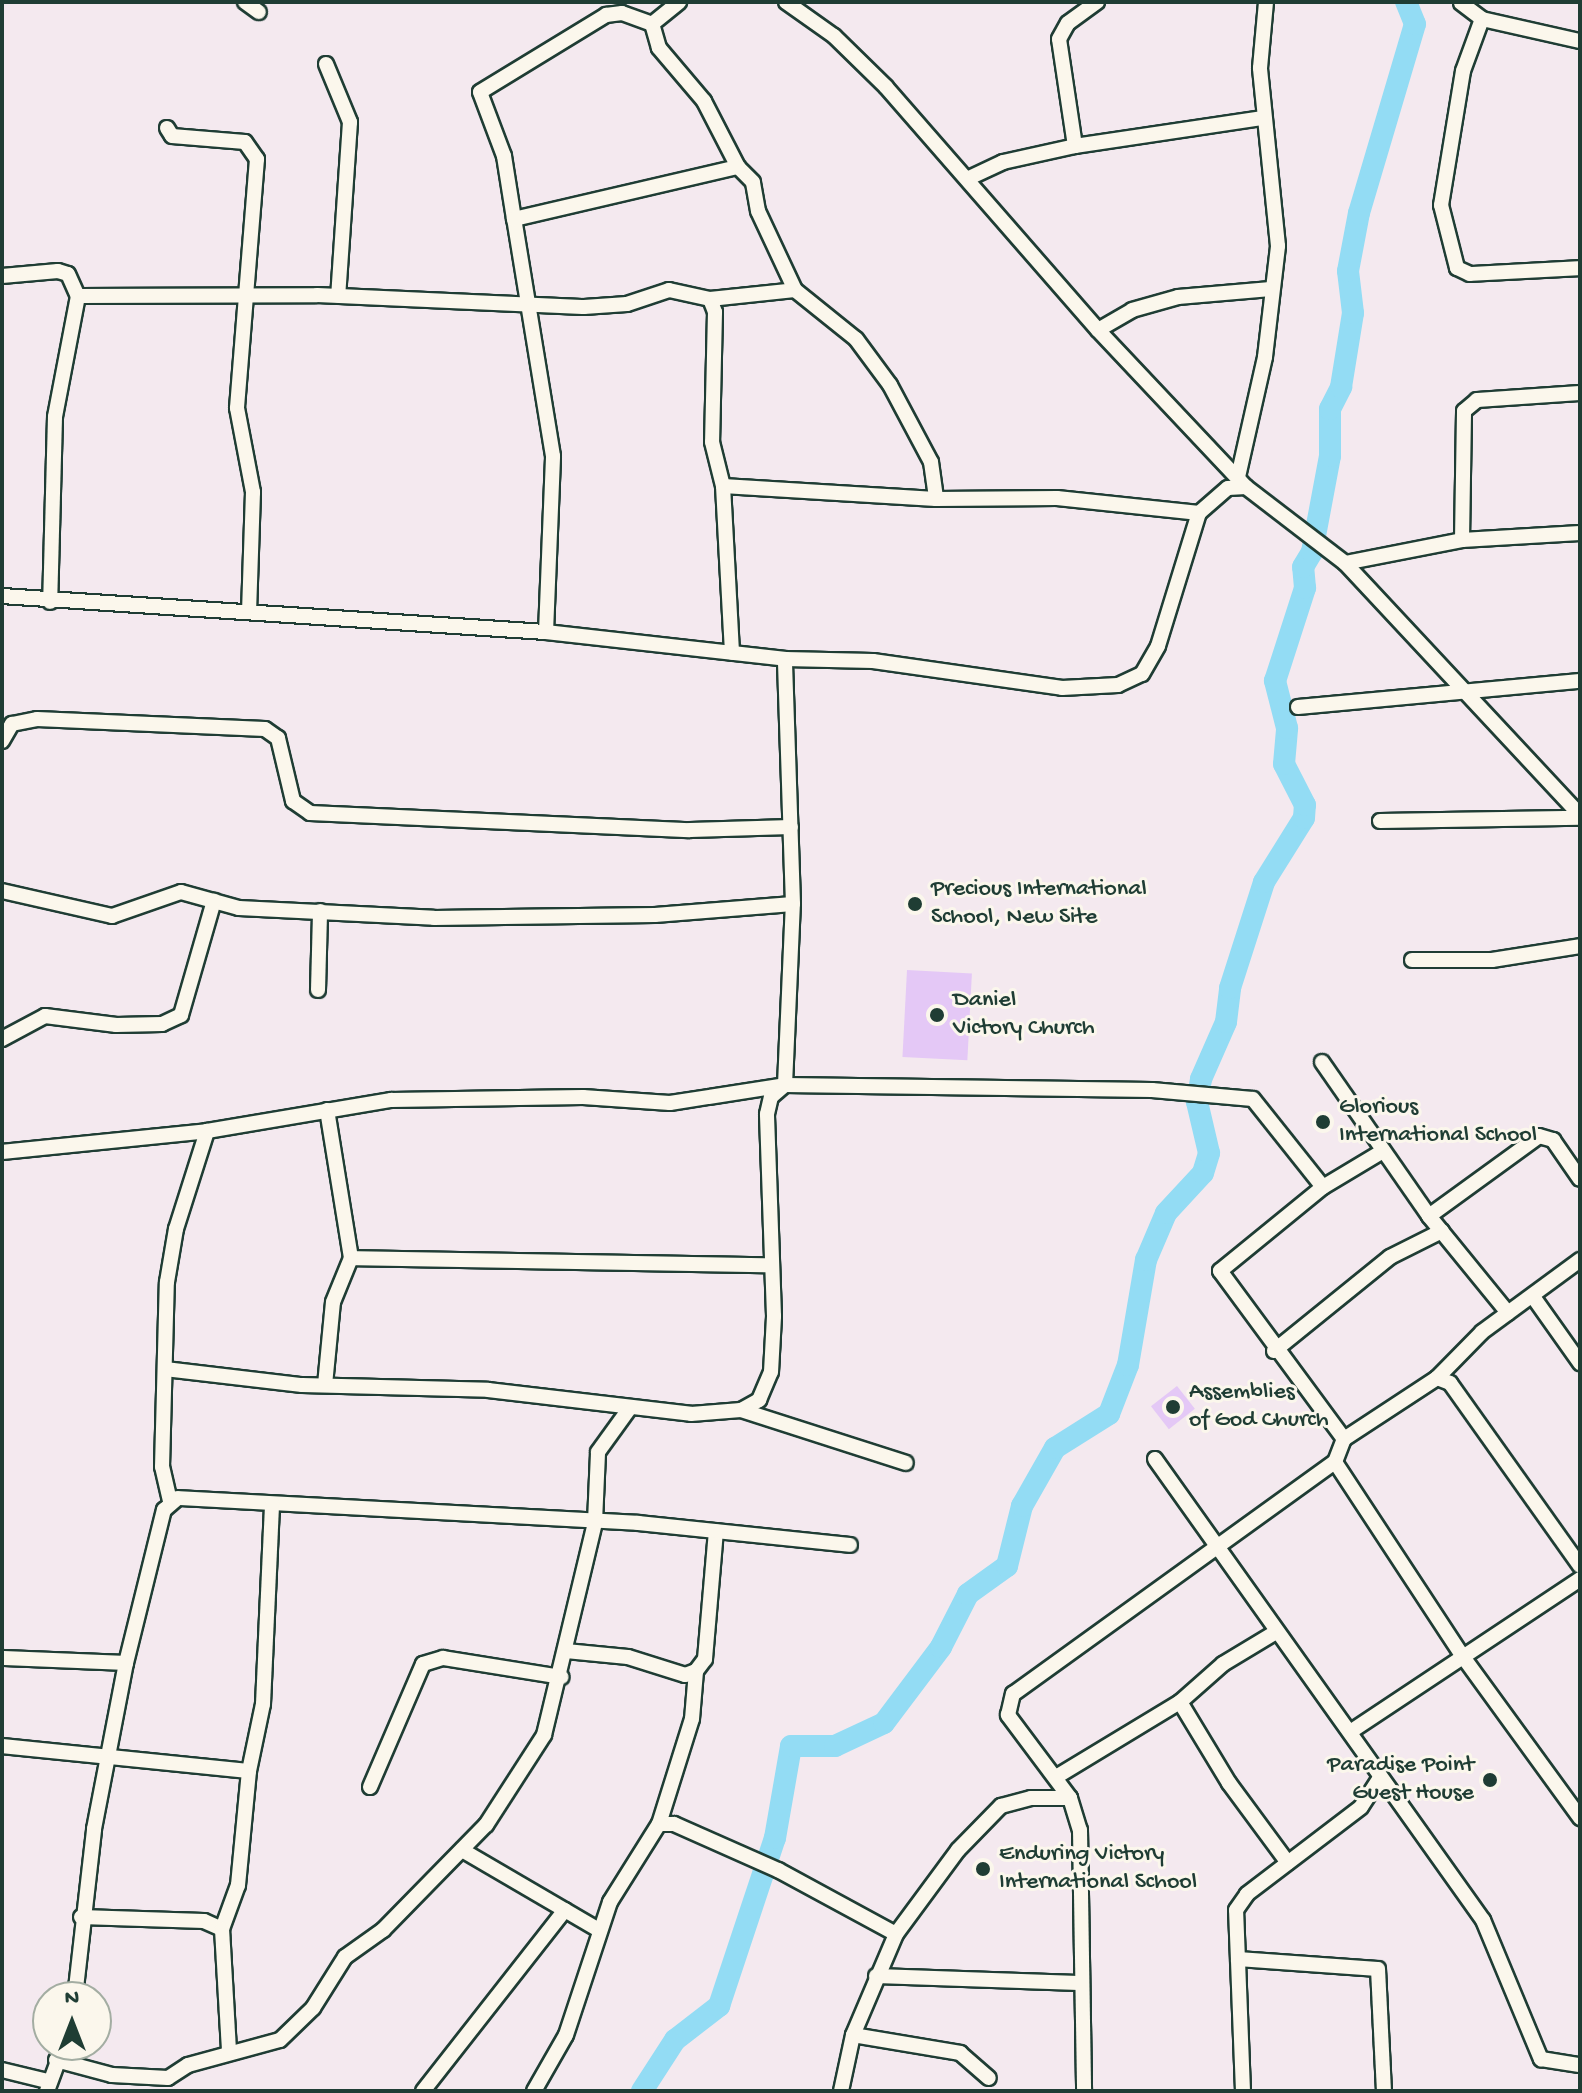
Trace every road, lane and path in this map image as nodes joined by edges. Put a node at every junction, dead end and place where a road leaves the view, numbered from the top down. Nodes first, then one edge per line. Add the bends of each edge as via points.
1 (245, 2) edge
2 (679, 2) edge
3 (786, 2) edge
4 (1097, 2) edge
5 (1266, 2) edge
6 (1461, 3) edge
7 (259, 12) dead end
8 (1482, 19) junction
9 (652, 24) junction
10 (1578, 37) edge
11 (326, 64) dead end
12 (1263, 118) junction
13 (167, 128) dead end
14 (1075, 146) junction
15 (738, 167) junction
16 (969, 178) junction
17 (514, 219) junction
18 (1580, 268) edge
19 (2, 276) edge
20 (1271, 289) junction
21 (795, 290) junction
22 (78, 296) junction
23 (338, 296) junction
24 (250, 297) junction
25 (710, 299) junction
26 (527, 301) junction
27 (1098, 330) junction
28 (1580, 393) edge
29 (1242, 482) junction
30 (723, 486) junction
31 (936, 499) junction
32 (1199, 513) junction
33 (1580, 533) edge
34 (1462, 540) junction
35 (1345, 563) junction
36 (2, 596) edge
37 (50, 602) junction
38 (249, 611) junction
39 (546, 632) junction
40 (732, 653) junction
41 (785, 659) junction
42 (1580, 681) edge
43 (1468, 695) junction
44 (1298, 707) dead end
45 (2, 741) edge
46 (1580, 817) edge
47 (1380, 821) dead end
48 (791, 827) junction
49 (2, 891) edge
50 (214, 901) junction
51 (793, 904) junction
52 (320, 911) junction
53 (1580, 946) edge
54 (1412, 960) dead end
55 (318, 990) dead end
56 (2, 1039) edge
57 (1322, 1062) dead end
58 (785, 1085) junction
59 (327, 1110) junction
60 (207, 1131) junction
61 (1383, 1151) junction
62 (2, 1152) edge
63 (1580, 1179) edge
64 (1323, 1187) junction
65 (1429, 1216) junction
66 (1442, 1231) junction
67 (351, 1258) junction
68 (1580, 1260) edge
69 (772, 1265) junction
70 (1534, 1298) junction
71 (1508, 1313) junction
72 (1274, 1351) junction
73 (1580, 1363) edge
74 (165, 1369) junction
75 (1437, 1378) junction
76 (325, 1385) junction
77 (629, 1409) junction
78 (741, 1410) junction
79 (1344, 1439) junction
80 (1155, 1459) dead end
81 (1335, 1462) junction
82 (906, 1463) dead end
83 (170, 1501) junction
84 (272, 1504) junction
85 (595, 1522) junction
86 (716, 1531) junction
87 (850, 1545) dead end
88 (1219, 1547) junction
89 (1580, 1566) edge
90 (1580, 1579) edge
91 (1276, 1632) junction
92 (566, 1651) junction
93 (1461, 1654) junction
94 (2, 1658) edge
95 (126, 1663) junction
96 (696, 1671) junction
97 (561, 1677) junction
98 (1180, 1702) junction
99 (1353, 1730) junction
100 (2, 1746) edge
101 (112, 1757) junction
102 (249, 1771) junction
103 (1056, 1777) junction
104 (1380, 1778) junction
105 (370, 1787) dead end
106 (1070, 1798) junction
107 (1580, 1818) edge
108 (659, 1824) junction
109 (462, 1850) junction
110 (1288, 1863) junction
111 (565, 1910) junction
112 (81, 1917) junction
113 (222, 1929) junction
114 (599, 1930) junction
115 (896, 1934) junction
116 (1238, 1959) junction
117 (876, 1976) junction
118 (76, 1981) edge
119 (1079, 1983) junction
120 (853, 2035) junction
121 (229, 2051) junction
122 (56, 2061) edge
123 (60, 2061) edge
124 (1580, 2065) edge
125 (2, 2070) edge
126 (989, 2078) dead end
127 (167, 2084) edge
128 (47, 2086) edge
129 (423, 2091) edge
130 (534, 2091) edge
131 (841, 2091) edge
132 (1084, 2091) edge
133 (1243, 2091) edge
134 (1384, 2091) edge

1 - 7 street
2 - 9 street
3 - 16 street via 834,36
4 - 14 street via 1068,23 1059,39
5 - 12 street
6 - 8 street
8 - 10 street
8 - 18 street via 1463,71 1441,205 1457,268 1470,274
9 - 15 street via 659,48 704,101
9 - 17 street via 622,13 606,15 480,92 504,156
11 - 23 street via 350,122
12 - 14 street
12 - 20 street via 1275,174 1278,246
13 - 24 street via 172,136 254,148
14 - 16 street via 1003,162
15 - 17 street
15 - 21 street via 753,182 758,211
16 - 27 street
17 - 26 street
19 - 22 street via 58,271 68,274
20 - 27 street via 1178,297 1132,310
20 - 29 street via 1265,357
21 - 25 street
21 - 31 street via 856,339 890,385 931,462
22 - 24 street
22 - 37 street via 55,417
23 - 24 street
23 - 26 street
24 - 38 street via 237,408 253,492
25 - 26 street via 669,290 627,304
25 - 30 street via 712,442
26 - 39 street via 553,456
27 - 29 street
28 - 34 street via 1477,400 1464,411
29 - 32 street
29 - 35 street
30 - 31 street
30 - 40 street
31 - 32 street via 1057,498
32 - 41 street via 1158,646 1142,674 1118,685 1062,688 873,661
33 - 34 street
34 - 35 street
35 - 43 street
36 - 37 street
37 - 38 street
38 - 39 street
39 - 40 street
40 - 41 street
41 - 48 street
42 - 43 street
43 - 44 street
43 - 46 street
45 - 48 street via 12,724 37,719 265,729 278,738 293,801 310,813 674,830
46 - 47 street
48 - 51 street
49 - 50 street via 112,916 168,894
50 - 52 street
50 - 56 street via 181,1015 162,1024 116,1025 45,1016
51 - 52 street via 655,915 434,918
51 - 58 street
52 - 55 street
53 - 54 street via 1492,960
57 - 61 street
58 - 59 street via 670,1103 583,1097 391,1100
58 - 64 street via 1121,1091 1253,1099
58 - 69 street via 771,1097 767,1114
59 - 60 street
59 - 67 street
60 - 62 street
60 - 74 street via 176,1229
61 - 64 street
61 - 65 street
63 - 65 street via 1553,1140 1539,1136
64 - 72 street via 1220,1271
65 - 66 street
66 - 71 street
66 - 72 street via 1390,1257
67 - 69 street
67 - 76 street via 333,1302
68 - 70 street
69 - 78 street via 771,1372 759,1400
70 - 71 street
70 - 73 street
71 - 75 street
72 - 79 street
74 - 76 street
74 - 83 street via 162,1467
75 - 79 street
75 - 89 street via 1450,1383
76 - 77 street via 488,1390
77 - 78 street
77 - 85 street via 598,1452
78 - 82 street
79 - 81 street
80 - 88 street
81 - 88 street
81 - 93 street
83 - 84 street
83 - 95 street via 141,1588
84 - 85 street
84 - 102 street via 263,1704
85 - 86 street
85 - 92 street
86 - 87 street
86 - 96 street via 705,1659
88 - 91 street
88 - 103 street via 1013,1694 1008,1715
90 - 93 street
91 - 98 street via 1223,1664
91 - 99 street
92 - 96 street via 628,1657 685,1675
92 - 97 street
93 - 99 street
93 - 107 street
94 - 95 street
95 - 101 street
96 - 108 street via 692,1719
97 - 105 street via 443,1658 423,1664
97 - 109 street via 530,1763
98 - 103 street
98 - 110 street via 1229,1783
99 - 104 street
100 - 101 street
101 - 102 street
101 - 112 street via 99,1796
102 - 113 street via 238,1885
103 - 106 street
104 - 110 street via 1361,1807
104 - 124 street via 1483,1920 1541,2059
106 - 115 street via 1001,1806 958,1850
106 - 119 street via 1080,1830
108 - 114 street
108 - 115 street via 674,1824 778,1870
109 - 111 street
109 - 121 street via 383,1930 345,1957 295,2031
110 - 116 street via 1247,1894 1236,1910
111 - 114 street
111 - 129 street
112 - 113 street via 204,1921
112 - 118 street
113 - 121 street
114 - 130 street via 566,2035
115 - 117 street
116 - 133 street
116 - 134 street via 1378,1969
117 - 119 street
117 - 120 street
119 - 132 street
120 - 126 street via 960,2053
120 - 131 street
121 - 127 street
122 - 128 street
123 - 127 street
125 - 128 street

